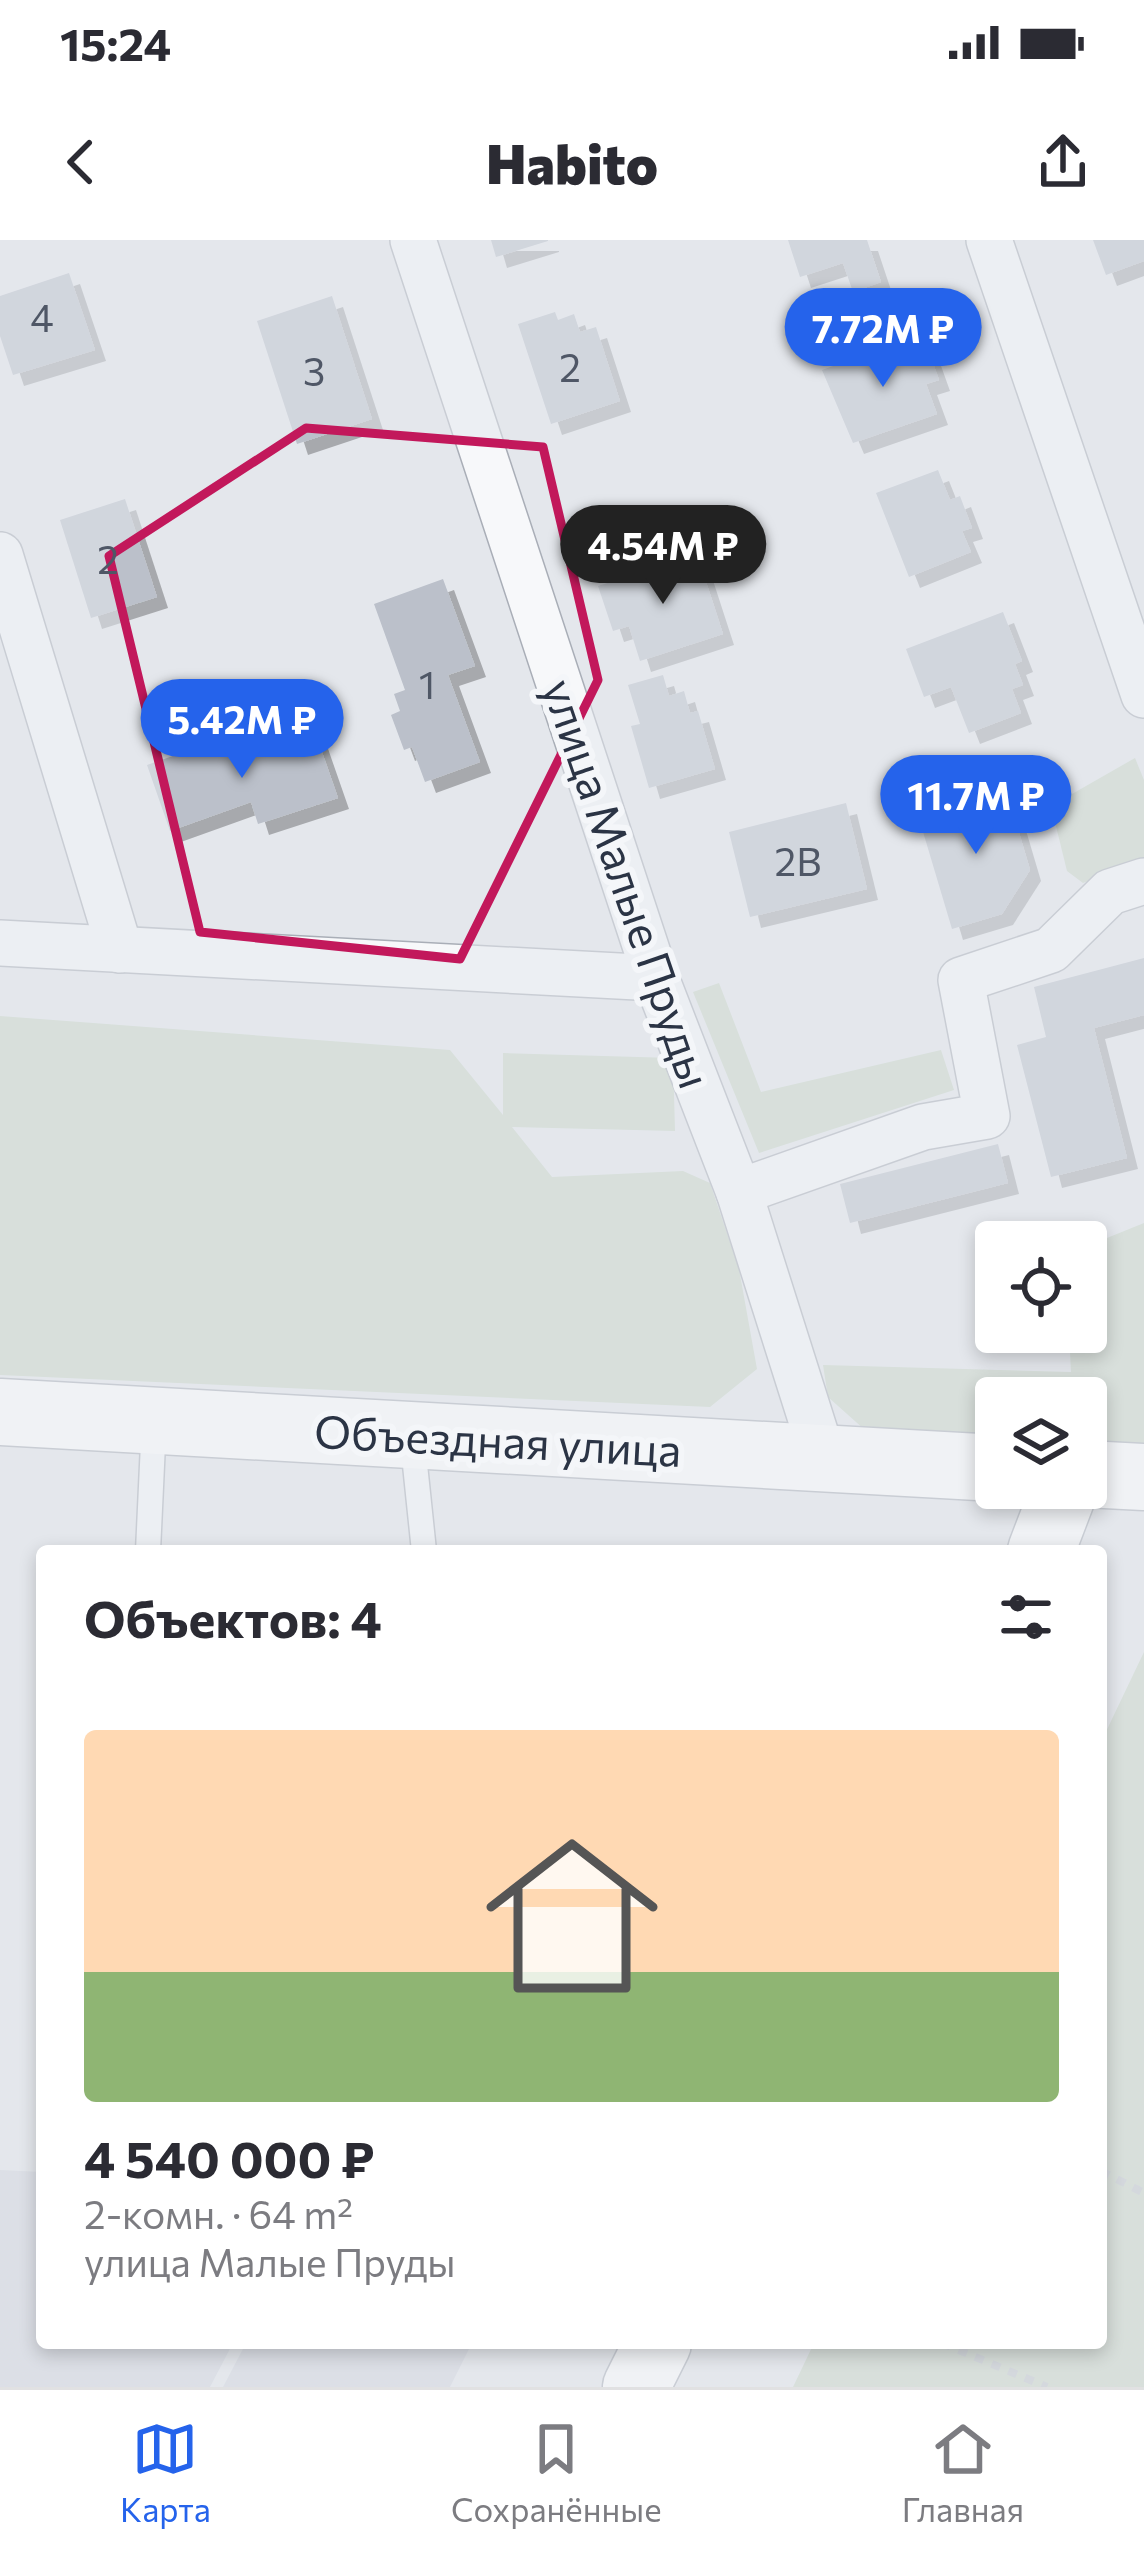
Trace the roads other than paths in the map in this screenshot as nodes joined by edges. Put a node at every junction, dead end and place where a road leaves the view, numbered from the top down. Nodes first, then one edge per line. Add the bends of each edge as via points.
1 (413, 240) edge
2 (989, 240) edge
3 (0, 555) edge
4 (1144, 695) edge
5 (1144, 881) edge
6 (0, 943) edge
7 (120, 950) junction
8 (656, 978) junction
9 (739, 1192) junction
10 (0, 1412) edge
11 (154, 1420) junction
12 (412, 1434) junction
13 (823, 1457) junction
14 (975, 1467) edge
15 (1107, 1475) edge
16 (1144, 1477) edge
17 (1057, 1509) edge
18 (148, 1545) edge
19 (423, 1545) edge
20 (1043, 1545) edge
21 (655, 2349) edge
22 (636, 2387) edge

1 - 8 street, улица Малые Пруды
2 - 4 street
3 - 7 street
5 - 9 street via 1110,892 1051,950 961,980 987,1116 923,1126
6 - 7 street
7 - 8 street
8 - 9 street, улица Малые Пруды
9 - 13 street, улица Малые Пруды
10 - 11 main road, Объездная улица
11 - 12 main road, Объездная улица
11 - 18 lane
12 - 13 main road, Объездная улица
12 - 19 lane
13 - 14 main road, Объездная улица
15 - 16 main road
17 - 20 main road
21 - 22 main road

